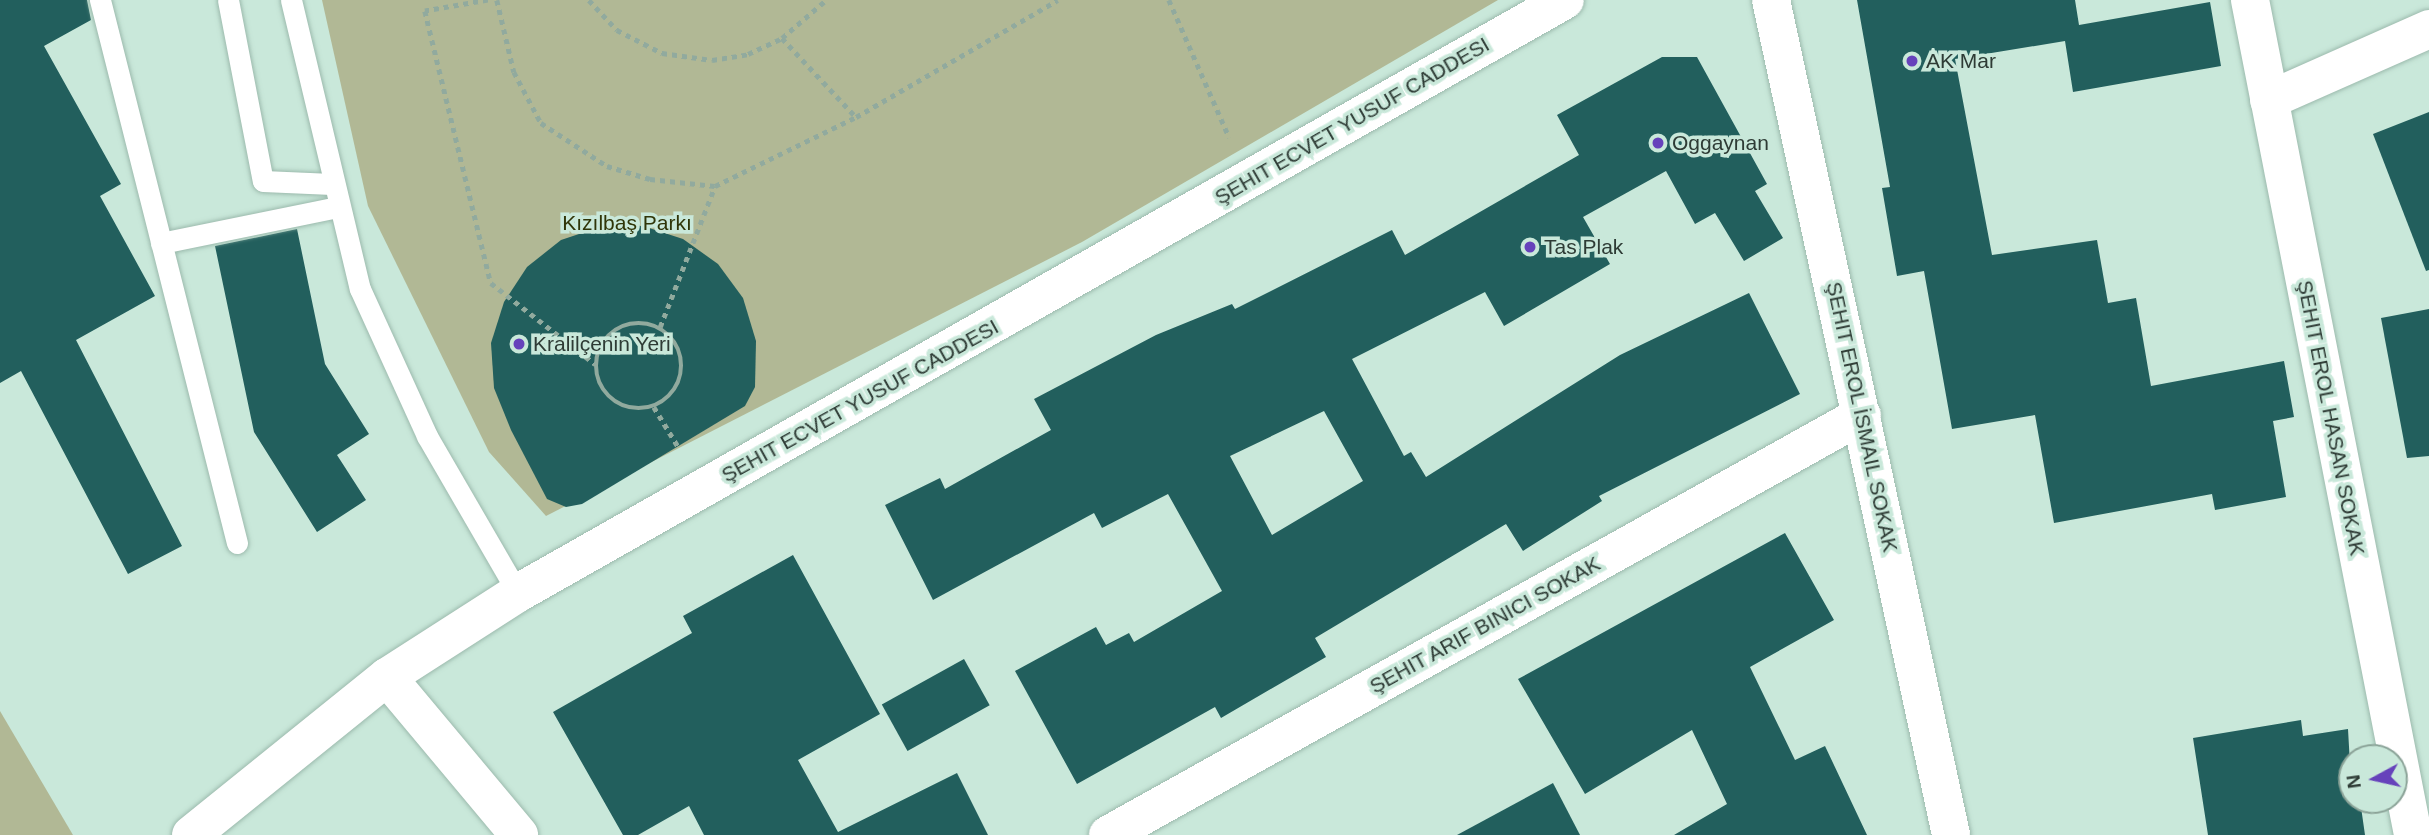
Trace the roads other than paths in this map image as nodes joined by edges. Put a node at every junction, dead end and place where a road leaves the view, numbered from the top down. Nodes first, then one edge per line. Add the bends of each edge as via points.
1 (100, 0) edge
2 (228, 0) edge
3 (291, 0) edge
4 (1771, 0) edge
5 (2250, 0) edge
6 (1559, 2) edge
7 (2429, 29) edge
8 (2269, 100) junction
9 (332, 184) junction
10 (338, 207) junction
11 (161, 243) junction
12 (1861, 415) junction
13 (237, 543) dead end
14 (518, 593) junction
15 (387, 677) junction
16 (213, 827) edge
17 (519, 835) edge
18 (1108, 835) edge
19 (1951, 835) edge
20 (2413, 835) edge

1 - 11 lane
2 - 9 lane via 263,181
3 - 9 lane
4 - 12 street, ŞEHIT EROL İSMAIL SOKAK
5 - 8 street, ŞEHIT EROL HASAN SOKAK
6 - 14 street, ŞEHIT ECVET YUSUF CADDESI
7 - 8 street
8 - 20 street, ŞEHIT EROL HASAN SOKAK
9 - 10 lane
10 - 11 lane
10 - 14 lane via 360,289 427,436
11 - 13 lane
12 - 18 street, ŞEHIT ARIF BINICI SOKAK
12 - 19 street, ŞEHIT EROL İSMAIL SOKAK
14 - 15 street, ŞEHIT ECVET YUSUF CADDESI
15 - 16 street, ŞEHIT ECVET YUSUF CADDESI
15 - 17 street

